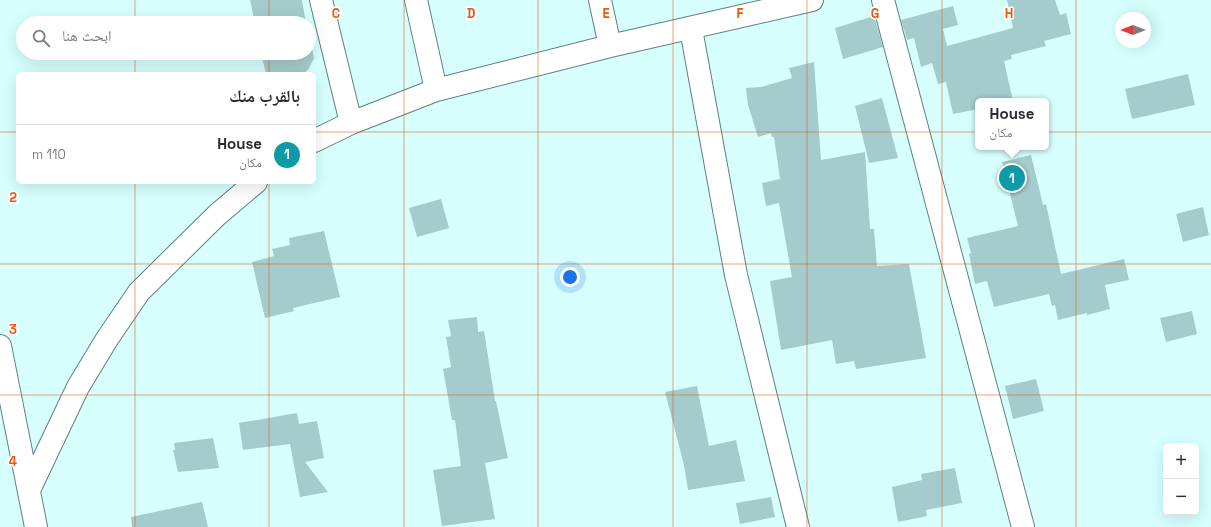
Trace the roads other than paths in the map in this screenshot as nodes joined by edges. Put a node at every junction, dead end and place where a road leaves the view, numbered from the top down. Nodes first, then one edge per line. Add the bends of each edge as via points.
1 (322, 0) edge
2 (416, 0) edge
3 (600, 0) edge
4 (812, 0) edge
5 (883, 0) edge
6 (691, 29) junction
7 (610, 46) junction
8 (436, 90) junction
9 (351, 123) junction
10 (316, 140) edge
11 (254, 184) edge
12 (0, 346) edge
13 (29, 490) junction
14 (36, 527) edge
15 (798, 527) edge
16 (1023, 527) edge

1 - 9 street
2 - 8 street
3 - 7 street
4 - 6 street
5 - 16 street
6 - 7 street
6 - 15 street via 736,275
7 - 8 street
8 - 9 street
9 - 10 street
11 - 13 street via 217,215 140,292 78,387
12 - 13 street
13 - 14 street

